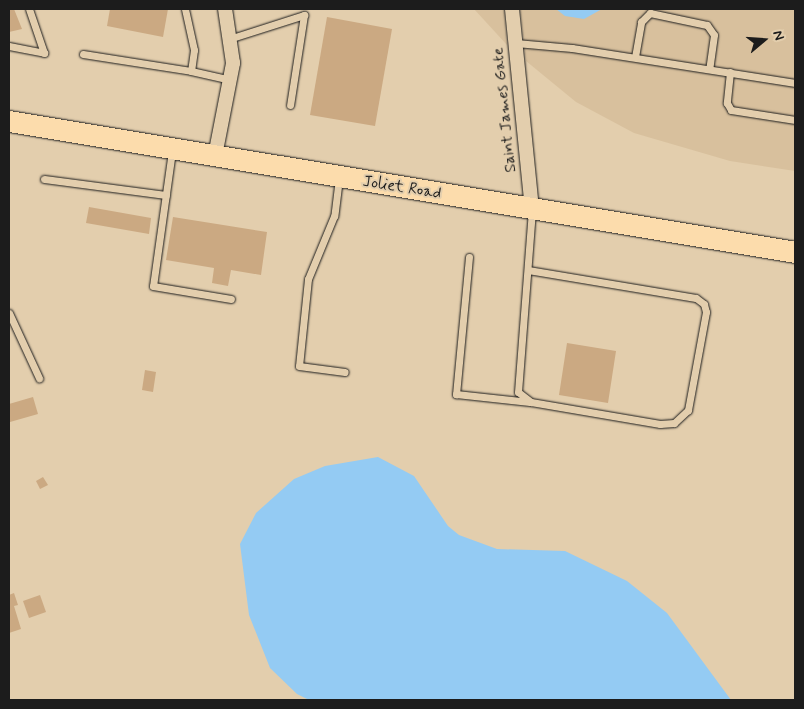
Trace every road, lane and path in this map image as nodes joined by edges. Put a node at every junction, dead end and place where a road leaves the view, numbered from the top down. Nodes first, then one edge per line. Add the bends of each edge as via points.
1 (29, 9) edge
2 (185, 9) edge
3 (225, 9) edge
4 (512, 9) edge
5 (232, 38) junction
6 (516, 43) junction
7 (9, 46) edge
8 (83, 54) dead end
9 (635, 58) junction
10 (709, 69) junction
11 (191, 71) junction
12 (730, 72) junction
13 (231, 80) junction
14 (795, 83) edge
15 (290, 104) dead end
16 (795, 120) edge
17 (9, 121) edge
18 (172, 148) junction
19 (215, 156) junction
20 (339, 178) junction
21 (44, 179) dead end
22 (166, 195) junction
23 (532, 209) junction
24 (795, 252) edge
25 (469, 257) dead end
26 (528, 270) junction
27 (231, 299) dead end
28 (9, 313) edge
29 (345, 372) dead end
30 (39, 378) dead end
31 (531, 402) junction

1 - 7 lane via 44,53
2 - 11 lane via 194,50
3 - 5 street
4 - 6 street, Saint James Gate
5 - 13 street
5 - 15 lane via 304,15
6 - 9 lane
6 - 23 street, Saint James Gate
8 - 11 lane
9 - 10 lane
9 - 10 lane via 641,22 650,13 707,25 714,35
10 - 12 lane
11 - 13 lane
12 - 14 lane
12 - 16 lane via 727,103 731,110
13 - 19 street
17 - 18 main road, Joliet Road
18 - 19 main road, Joliet Road
18 - 22 lane
19 - 20 main road, Joliet Road
20 - 23 main road, Joliet Road
20 - 29 lane via 334,216 308,279 299,366
21 - 22 lane
22 - 27 lane via 153,286
23 - 24 main road, Joliet Road
23 - 26 lane
25 - 31 lane via 456,394
26 - 31 lane via 517,379 518,392
26 - 31 lane via 696,298 704,304 706,312 694,394 688,410 674,423 660,424
28 - 30 lane

